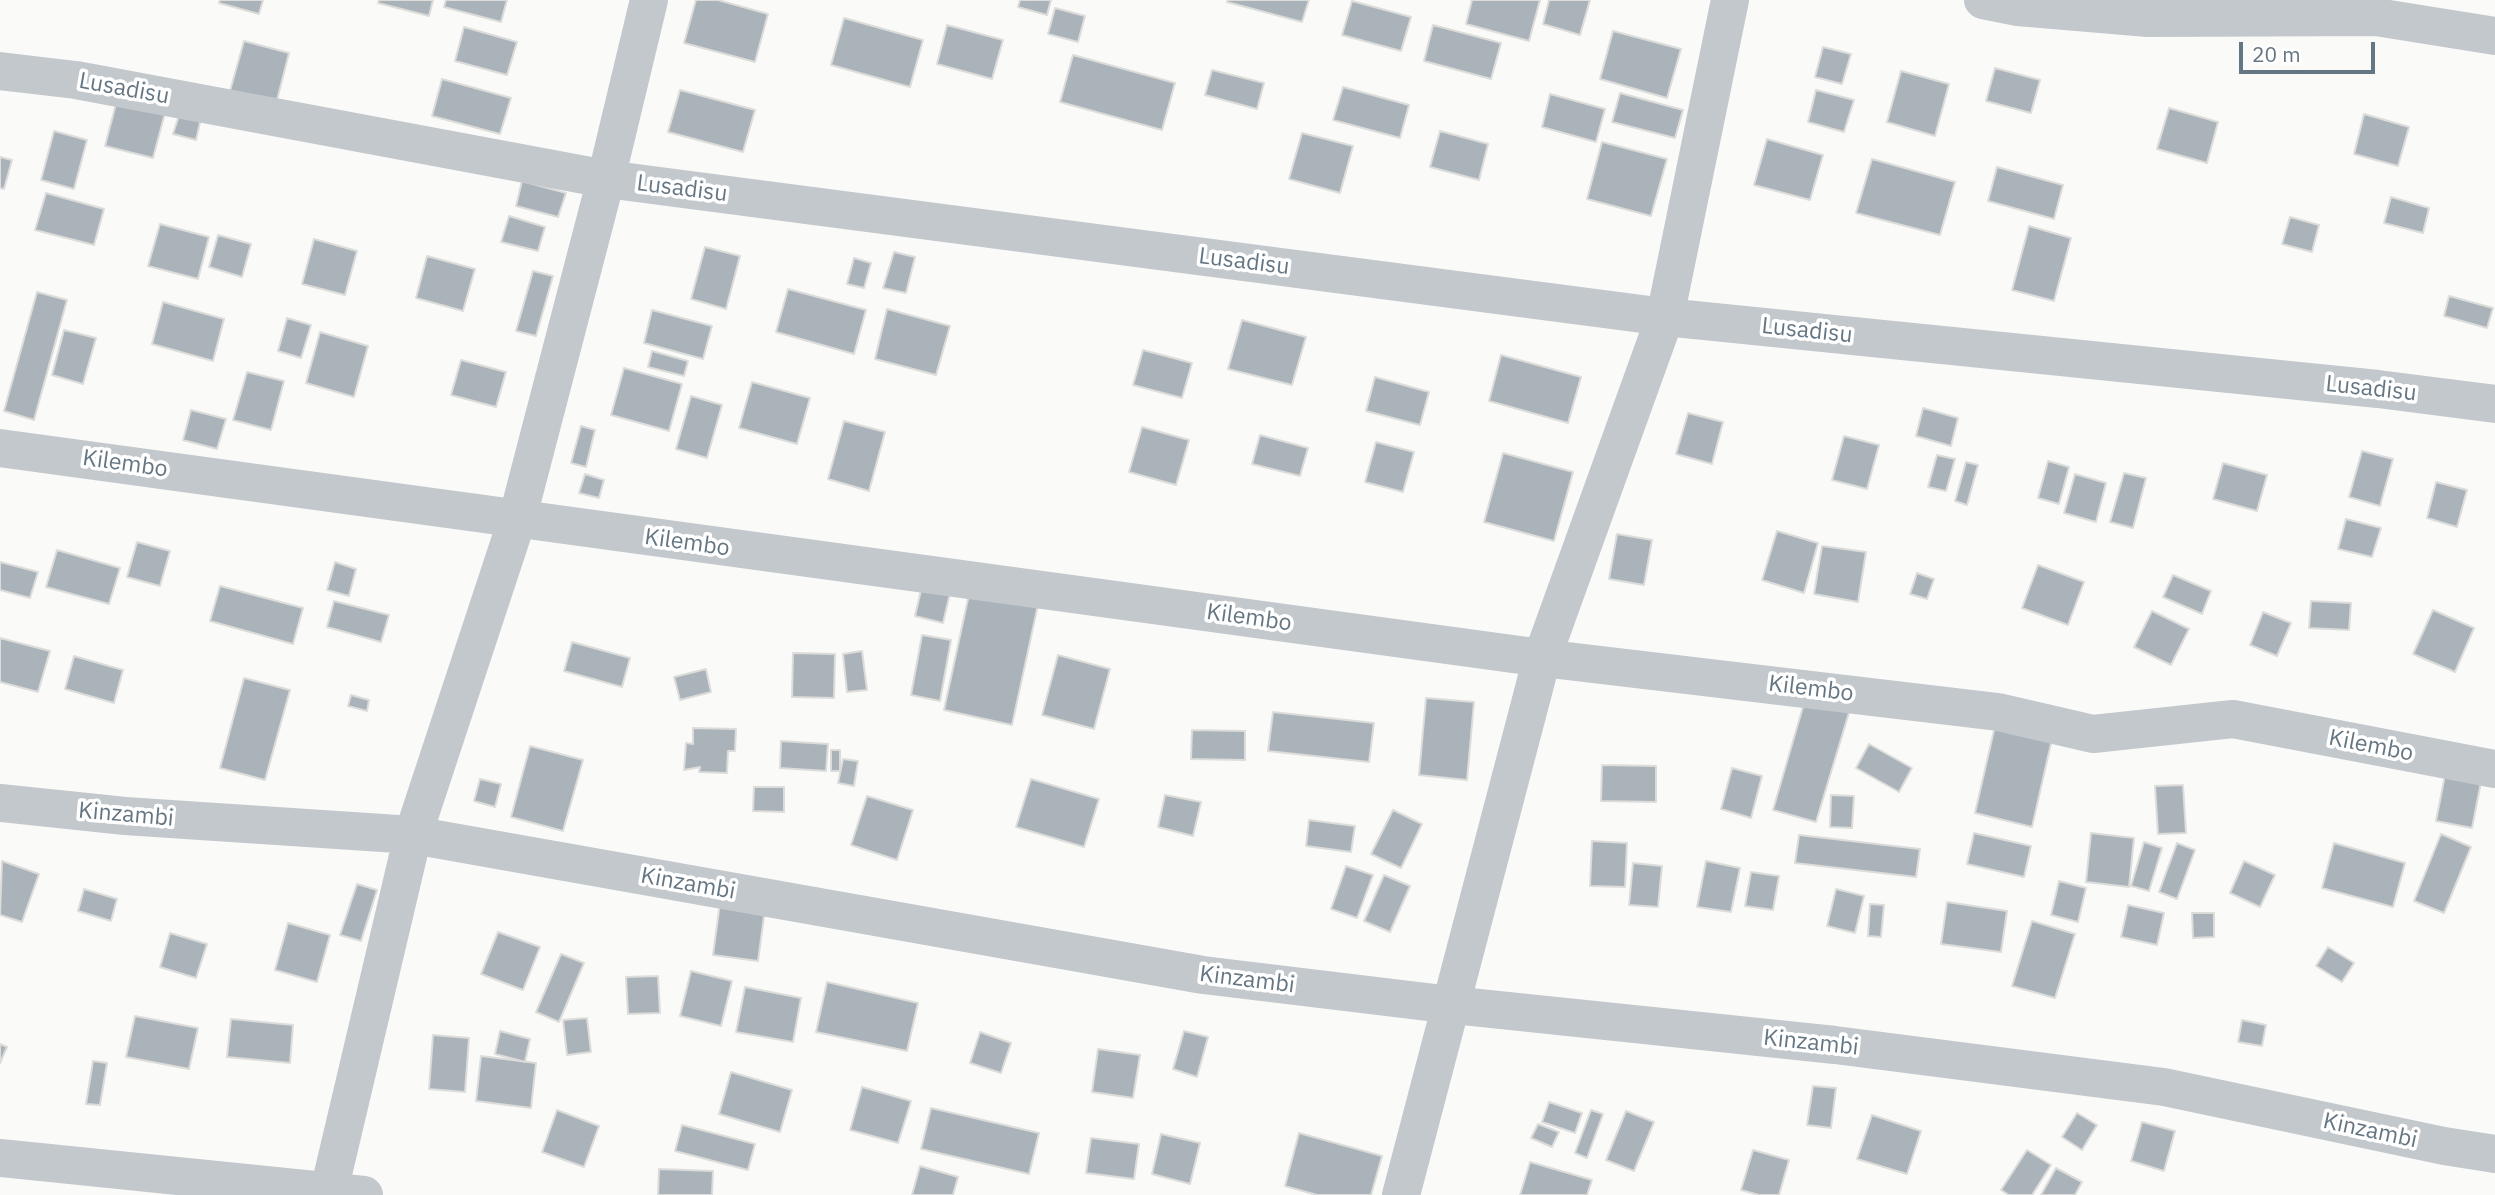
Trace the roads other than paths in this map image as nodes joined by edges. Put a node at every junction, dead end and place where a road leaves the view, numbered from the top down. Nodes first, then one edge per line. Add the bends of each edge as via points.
1 (649, 0) edge
2 (1730, 0) edge
3 (1983, 0) edge
4 (2495, 36) edge
5 (0, 71) edge
6 (607, 179) junction
7 (1665, 317) junction
8 (2495, 404) edge
9 (0, 448) edge
10 (517, 520) junction
11 (1542, 658) junction
12 (2495, 769) edge
13 (0, 803) edge
14 (414, 835) junction
15 (1452, 1005) junction
16 (2495, 1154) edge
17 (0, 1158) edge
18 (340, 1194) edge
19 (1401, 1195) edge

1 - 6 street
2 - 7 street
3 - 4 street via 2148,18 2376,17
5 - 6 street, Lusadisu via 76,80
6 - 7 street, Lusadisu
6 - 10 street
7 - 8 street, Lusadisu
7 - 11 street
9 - 10 street, Kilembo
10 - 11 street, Kilembo
10 - 14 street
11 - 12 street, Kilembo via 1998,712 2093,734 2232,719
11 - 15 street
13 - 14 street, Kinzambi
14 - 15 street, Kinzambi via 1203,975
14 - 18 street
15 - 16 street, Kinzambi via 1835,1045 2164,1087
15 - 19 street
17 - 18 street

